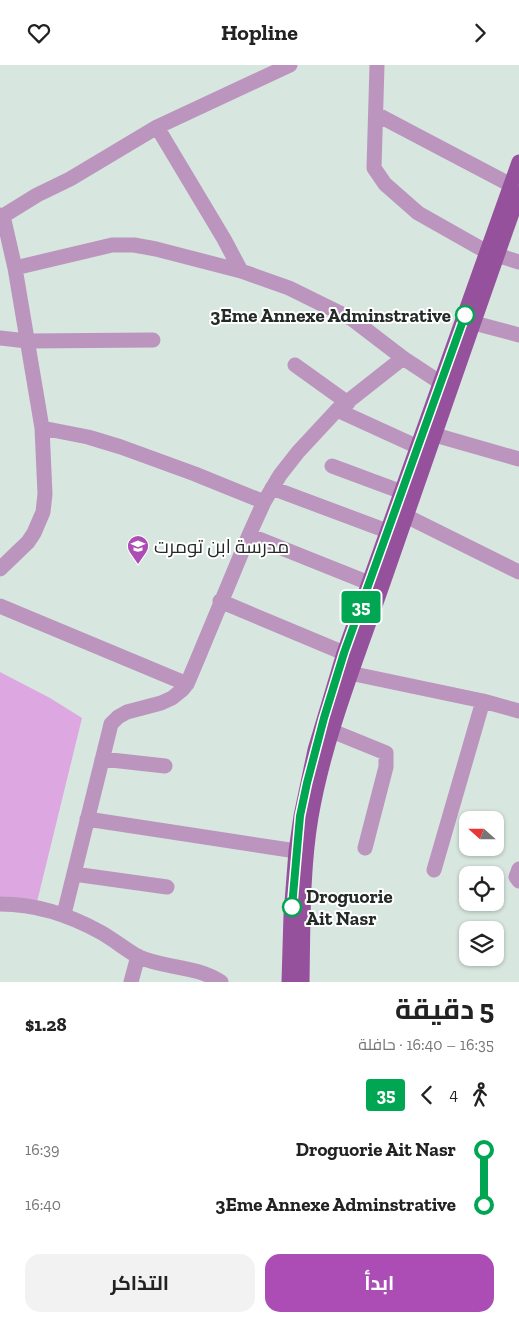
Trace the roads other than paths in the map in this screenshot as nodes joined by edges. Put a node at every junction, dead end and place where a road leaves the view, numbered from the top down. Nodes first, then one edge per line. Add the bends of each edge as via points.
1 (290, 65) edge
2 (377, 65) edge
3 (376, 114) junction
4 (157, 127) junction
5 (519, 162) edge
6 (515, 189) edge
7 (2, 215) edge
8 (492, 254) junction
9 (519, 262) edge
10 (15, 268) junction
11 (241, 271) junction
12 (474, 323) junction
13 (519, 335) edge
14 (0, 338) edge
15 (153, 340) dead end
16 (27, 341) junction
17 (403, 358) junction
18 (295, 365) dead end
19 (440, 383) junction
20 (342, 407) junction
21 (42, 428) junction
22 (434, 435) junction
23 (418, 447) junction
24 (519, 459) edge
25 (332, 466) dead end
26 (272, 488) junction
27 (402, 492) junction
28 (264, 502) junction
29 (406, 516) junction
30 (387, 531) junction
31 (248, 535) junction
32 (0, 569) edge
33 (519, 572) edge
34 (370, 583) junction
35 (220, 601) junction
36 (0, 606) edge
37 (344, 653) junction
38 (346, 672) junction
39 (187, 683) junction
40 (483, 701) junction
41 (519, 711) edge
42 (332, 731) junction
43 (102, 759) junction
44 (165, 766) dead end
45 (87, 819) junction
46 (365, 848) dead end
47 (296, 851) junction
48 (519, 869) edge
49 (434, 871) dead end
50 (74, 874) junction
51 (519, 881) edge
52 (167, 887) dead end
53 (0, 903) edge
54 (64, 914) junction
55 (138, 956) junction
56 (131, 982) edge
57 (221, 982) edge
58 (289, 982) edge
59 (302, 982) edge

1 - 4 street
2 - 3 street
3 - 6 street
3 - 8 street via 374,168 385,184 418,213
4 - 7 street
4 - 11 street
5 - 6 main road
6 - 8 main road
7 - 10 street
8 - 9 street
8 - 12 main road
8 - 19 main road
10 - 11 street via 112,245 126,245 156,249
10 - 16 street
11 - 17 street via 288,287 352,319
12 - 13 street
12 - 22 main road
14 - 16 street
15 - 16 street
16 - 21 street
17 - 19 street
17 - 20 street
18 - 20 street
19 - 23 main road
20 - 23 street
20 - 26 street via 298,452
21 - 28 street via 122,447
21 - 32 street via 43,512 28,541
22 - 24 street
22 - 29 main road
23 - 27 main road
25 - 27 street
26 - 28 street
26 - 30 street
27 - 30 main road
28 - 31 street
29 - 33 street
29 - 38 main road
30 - 34 main road
31 - 34 street
31 - 35 street
34 - 37 main road
35 - 37 street
35 - 39 street
36 - 39 street
37 - 38 main road
38 - 40 street
38 - 42 main road
38 - 47 main road via 324,718 307,783
39 - 43 street via 161,703 127,712 114,720
40 - 41 street
40 - 49 street
42 - 46 street via 386,753 386,767
42 - 59 main road via 317,788 307,847
43 - 44 street
43 - 45 street
45 - 47 street
45 - 50 street
47 - 58 main road
48 - 51 street via 516,877
50 - 52 street
50 - 54 street
53 - 54 street via 41,907
54 - 55 street
55 - 56 street
55 - 57 street via 190,969

